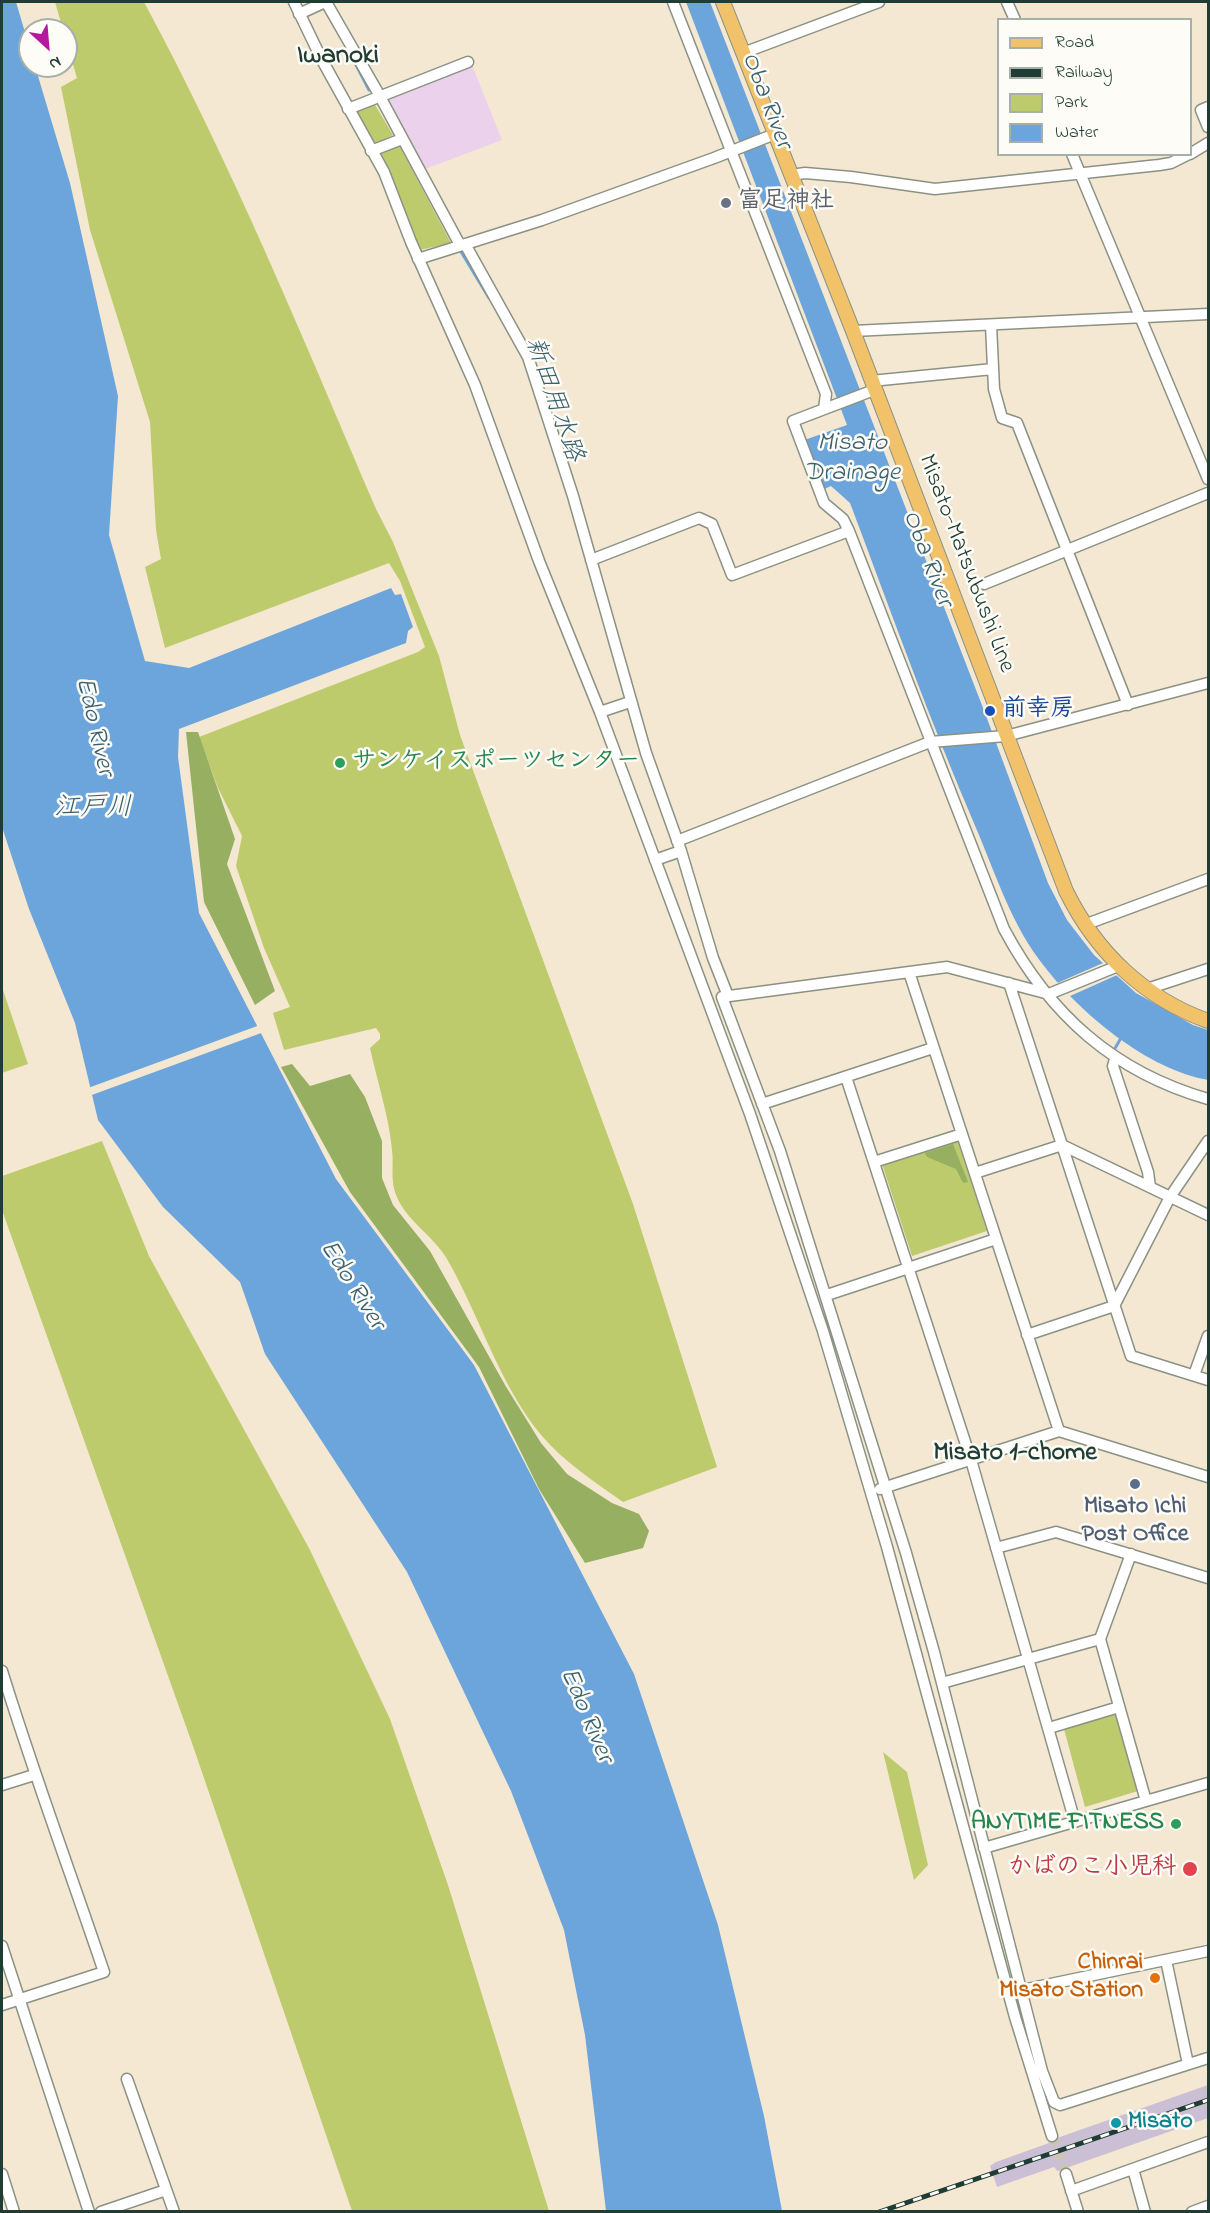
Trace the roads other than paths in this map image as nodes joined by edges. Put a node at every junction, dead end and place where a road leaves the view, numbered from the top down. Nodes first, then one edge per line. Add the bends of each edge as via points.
1 (294, 2) edge
2 (326, 2) edge
3 (673, 2) edge
4 (723, 2) edge
5 (879, 2) edge
6 (1007, 2) edge
7 (299, 14) junction
8 (1014, 18) edge
9 (742, 52) junction
10 (468, 62) dead end
11 (380, 97) junction
12 (1209, 107) edge
13 (348, 109) junction
14 (1209, 127) edge
15 (772, 135) junction
16 (402, 139) junction
17 (1209, 143) edge
18 (371, 151) junction
19 (732, 151) junction
20 (1192, 153) edge
21 (1073, 156) edge
22 (1186, 156) edge
23 (1080, 173) junction
24 (791, 175) junction
25 (462, 245) junction
26 (418, 259) junction
27 (1209, 314) edge
28 (1141, 319) junction
29 (992, 325) junction
30 (853, 331) junction
31 (993, 369) junction
32 (870, 388) junction
33 (829, 407) junction
34 (1209, 479) edge
35 (1209, 493) edge
36 (849, 531) junction
37 (1068, 550) junction
38 (591, 560) junction
39 (984, 584) dead end
40 (1209, 683) edge
41 (630, 702) junction
42 (1128, 705) junction
43 (600, 711) junction
44 (1001, 737) junction
45 (934, 742) junction
46 (679, 846) junction
47 (655, 860) junction
48 (1209, 879) edge
49 (1084, 925) junction
50 (1115, 967) junction
51 (1209, 969) edge
52 (909, 972) junction
53 (1009, 983) junction
54 (1147, 989) junction
55 (1050, 993) junction
56 (725, 996) junction
57 (707, 1000) junction
58 (1209, 1021) edge
59 (933, 1048) junction
60 (1115, 1059) junction
61 (846, 1077) junction
62 (1209, 1099) edge
63 (762, 1104) junction
64 (962, 1134) junction
65 (1209, 1141) edge
66 (1062, 1145) junction
67 (874, 1162) junction
68 (975, 1173) junction
69 (1150, 1186) junction
70 (1170, 1197) junction
71 (1209, 1215) edge
72 (996, 1239) junction
73 (908, 1268) junction
74 (826, 1295) junction
75 (1114, 1306) junction
76 (1027, 1335) junction
77 (1209, 1336) edge
78 (1194, 1375) junction
79 (1209, 1380) edge
80 (1059, 1431) junction
81 (971, 1460) junction
82 (1209, 1477) edge
83 (886, 1487) junction
84 (871, 1492) junction
85 (996, 1548) junction
86 (1131, 1554) junction
87 (1209, 1578) edge
88 (1100, 1639) junction
89 (1028, 1658) junction
90 (2, 1671) edge
91 (942, 1683) junction
92 (1119, 1707) junction
93 (1049, 1728) junction
94 (34, 1775) junction
95 (1209, 1783) edge
96 (2, 1785) edge
97 (1146, 1801) junction
98 (1075, 1822) junction
99 (984, 1848) junction
100 (2, 1946) edge
101 (1209, 1951) edge
102 (1166, 1960) junction
103 (1022, 1990) junction
104 (19, 2000) junction
105 (2, 2006) edge
106 (1209, 2058) edge
107 (1188, 2064) junction
108 (127, 2079) dead end
109 (1052, 2136) tunnel mouth
110 (1209, 2142) edge
111 (1133, 2169) junction
112 (2, 2174) edge
113 (1066, 2174) tunnel mouth
114 (166, 2190) junction
115 (1071, 2191) junction
116 (1209, 2206) edge
117 (14, 2211) edge
118 (89, 2211) edge
119 (101, 2211) edge
120 (174, 2211) edge
121 (1078, 2211) edge
122 (1145, 2211) edge
123 (1192, 2211) edge

1 - 7 street
2 - 7 street
2 - 11 street
3 - 19 street
4 - 9 main road, Misato-Matsubushi Line
5 - 9 street
6 - 8 street
7 - 13 street
9 - 15 main road, Misato-Matsubushi Line
10 - 11 street
11 - 13 street
11 - 16 street
12 - 14 street via 1201,110
13 - 18 street
15 - 19 street
15 - 24 main road, Misato-Matsubushi Line
16 - 18 street
16 - 25 street
17 - 20 street
18 - 26 street via 384,172
19 - 25 street
19 - 33 street
21 - 23 street
22 - 23 street via 1171,163
23 - 24 street via 935,189 851,177
23 - 28 street
24 - 30 main road, Misato-Matsubushi Line
25 - 26 street
25 - 38 street via 528,357
26 - 43 street via 475,385 539,561
27 - 28 street
28 - 29 street
28 - 34 street
29 - 30 street
29 - 31 street
30 - 32 main road, Misato-Matsubushi Line
31 - 32 street
31 - 37 street via 995,399 1002,418 1017,423
32 - 33 street
32 - 44 main road, Misato-Matsubushi Line
33 - 36 street via 793,421 824,503 843,519
35 - 37 street
36 - 38 street via 732,575 712,524 699,518
36 - 45 street
37 - 39 street
37 - 42 street
38 - 41 street
40 - 42 street
41 - 43 street
41 - 46 street
42 - 44 street
43 - 47 street
44 - 45 street
44 - 49 main road, Misato-Matsubushi Line
45 - 46 street
45 - 55 street via 997,913 1017,953
46 - 47 street
46 - 56 street
47 - 57 street
48 - 49 street
49 - 50 main road, Misato-Matsubushi Line
50 - 54 main road, Misato-Matsubushi Line
50 - 55 street
51 - 54 street
52 - 53 street via 947,967
52 - 56 street
52 - 59 street
53 - 55 street
53 - 66 street
54 - 58 main road, Misato-Matsubushi Line via 1171,1005
55 - 60 street via 1077,1028
56 - 57 street
56 - 63 street
57 - 84 street via 810,1288
59 - 61 street
59 - 64 street
60 - 62 street via 1166,1085
60 - 69 street via 1113,1066
61 - 63 street
61 - 67 street
63 - 74 street
64 - 67 street
64 - 68 street
65 - 70 street
66 - 68 street
66 - 69 street
66 - 75 street
67 - 73 street
68 - 72 street
69 - 70 street
70 - 71 street
70 - 75 street
72 - 73 street
72 - 76 street
73 - 74 street
73 - 81 street
74 - 83 street
75 - 76 street
75 - 78 street via 1131,1356
76 - 80 street
77 - 78 street
78 - 79 street
80 - 81 street
80 - 82 street
81 - 83 street
81 - 85 street
83 - 84 street
83 - 91 street
84 - 109 street via 1015,2017
85 - 86 street via 1056,1532
85 - 89 street
86 - 87 street
86 - 88 street
88 - 89 street
88 - 92 street
89 - 91 street
89 - 93 street
90 - 94 street
91 - 99 street
92 - 93 street
92 - 97 street
93 - 98 street
94 - 96 street
94 - 104 street via 104,1972
95 - 97 street
97 - 98 street
98 - 99 street
99 - 103 street
100 - 104 street
101 - 102 street
102 - 103 street
102 - 107 street
103 - 107 street via 1042,2071 1054,2102 1060,2105
104 - 105 street
104 - 118 street
106 - 107 street
108 - 114 street
110 - 111 street
111 - 115 street
111 - 122 street
112 - 117 street
113 - 115 street
114 - 119 street
114 - 120 street
115 - 121 street
116 - 123 street

